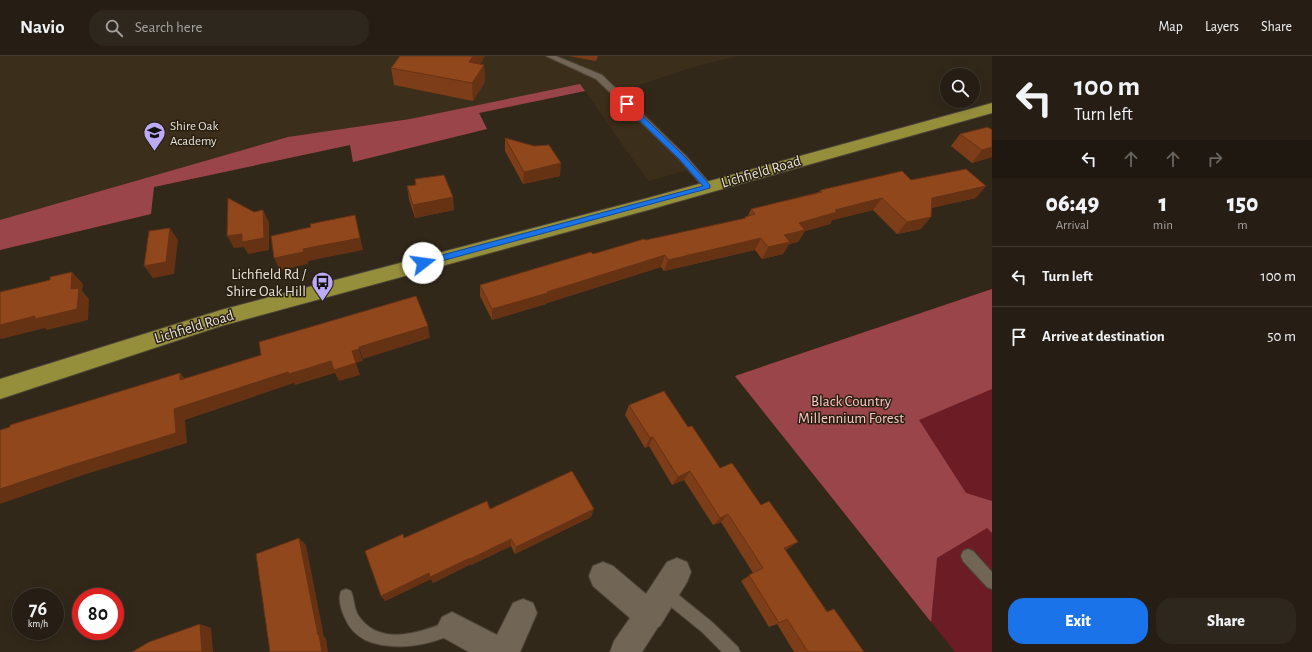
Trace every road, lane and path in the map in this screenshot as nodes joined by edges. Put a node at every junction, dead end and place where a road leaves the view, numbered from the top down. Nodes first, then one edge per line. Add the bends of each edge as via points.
1 (550, 56) edge
2 (992, 108) edge
3 (708, 187) junction
4 (0, 389) edge
5 (968, 556) dead end
6 (603, 576) dead end
7 (670, 582) joint
8 (992, 582) edge
9 (346, 596) dead end
10 (523, 613) dead end
11 (650, 616) junction
12 (452, 627) joint
13 (499, 652) edge
14 (504, 652) edge
15 (625, 652) edge
16 (733, 652) edge

1 - 3 lane via 599,77
2 - 3 highway, Lichfield Road
3 - 4 highway, Lichfield Road via 221,318
5 - 8 lane
6 - 11 street
7 - 11 street
7 - 16 lane via 707,628
9 - 12 lane via 353,619 363,634 370,641 382,645 398,648 424,642
10 - 14 street
11 - 15 street
12 - 13 street

